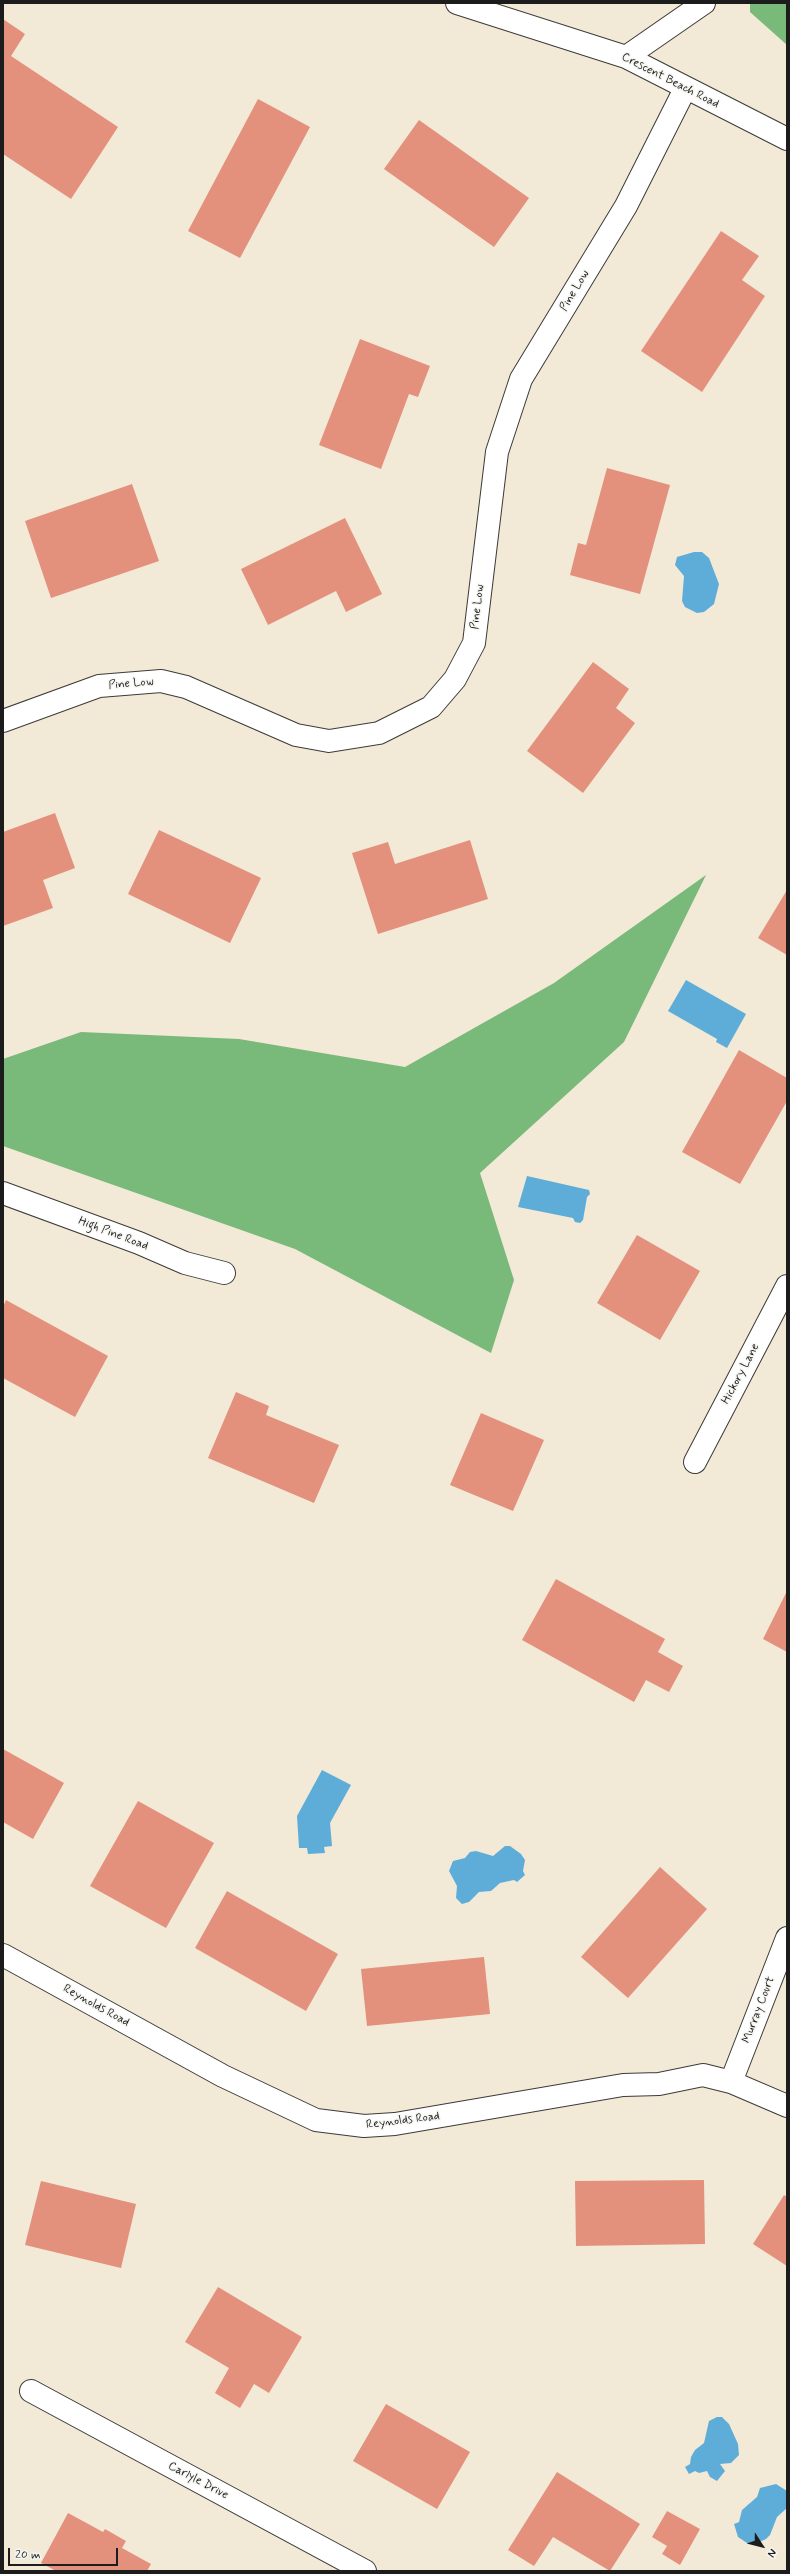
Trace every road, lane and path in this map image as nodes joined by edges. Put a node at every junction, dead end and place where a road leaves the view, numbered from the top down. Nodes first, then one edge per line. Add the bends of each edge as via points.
1 (457, 3) edge
2 (704, 3) edge
3 (626, 57) junction
4 (685, 89) junction
5 (787, 139) edge
6 (3, 721) edge
7 (3, 1193) edge
8 (224, 1272) dead end
9 (787, 1286) edge
10 (695, 1462) dead end
11 (787, 1938) edge
12 (3, 1955) edge
13 (732, 2082) junction
14 (787, 2106) edge
15 (31, 2391) dead end
16 (365, 2571) edge

1 - 3 street, Crescent Beach Road
2 - 3 street
3 - 4 street, Crescent Beach Road
4 - 5 street, Crescent Beach Road
4 - 6 street, Pine Low via 626,206 521,379 497,452 474,643 455,680 431,707 379,733 329,741 296,735 186,687 161,681 99,686
7 - 8 street, High Pine Road via 139,1243 185,1263
9 - 10 street, Hickory Lane
11 - 13 street, Murray Court
12 - 13 street, Reynolds Road via 223,2076 316,2120 364,2126 395,2124 623,2085 659,2084 703,2075
13 - 14 street, Reynolds Road
15 - 16 street, Carlyle Drive

